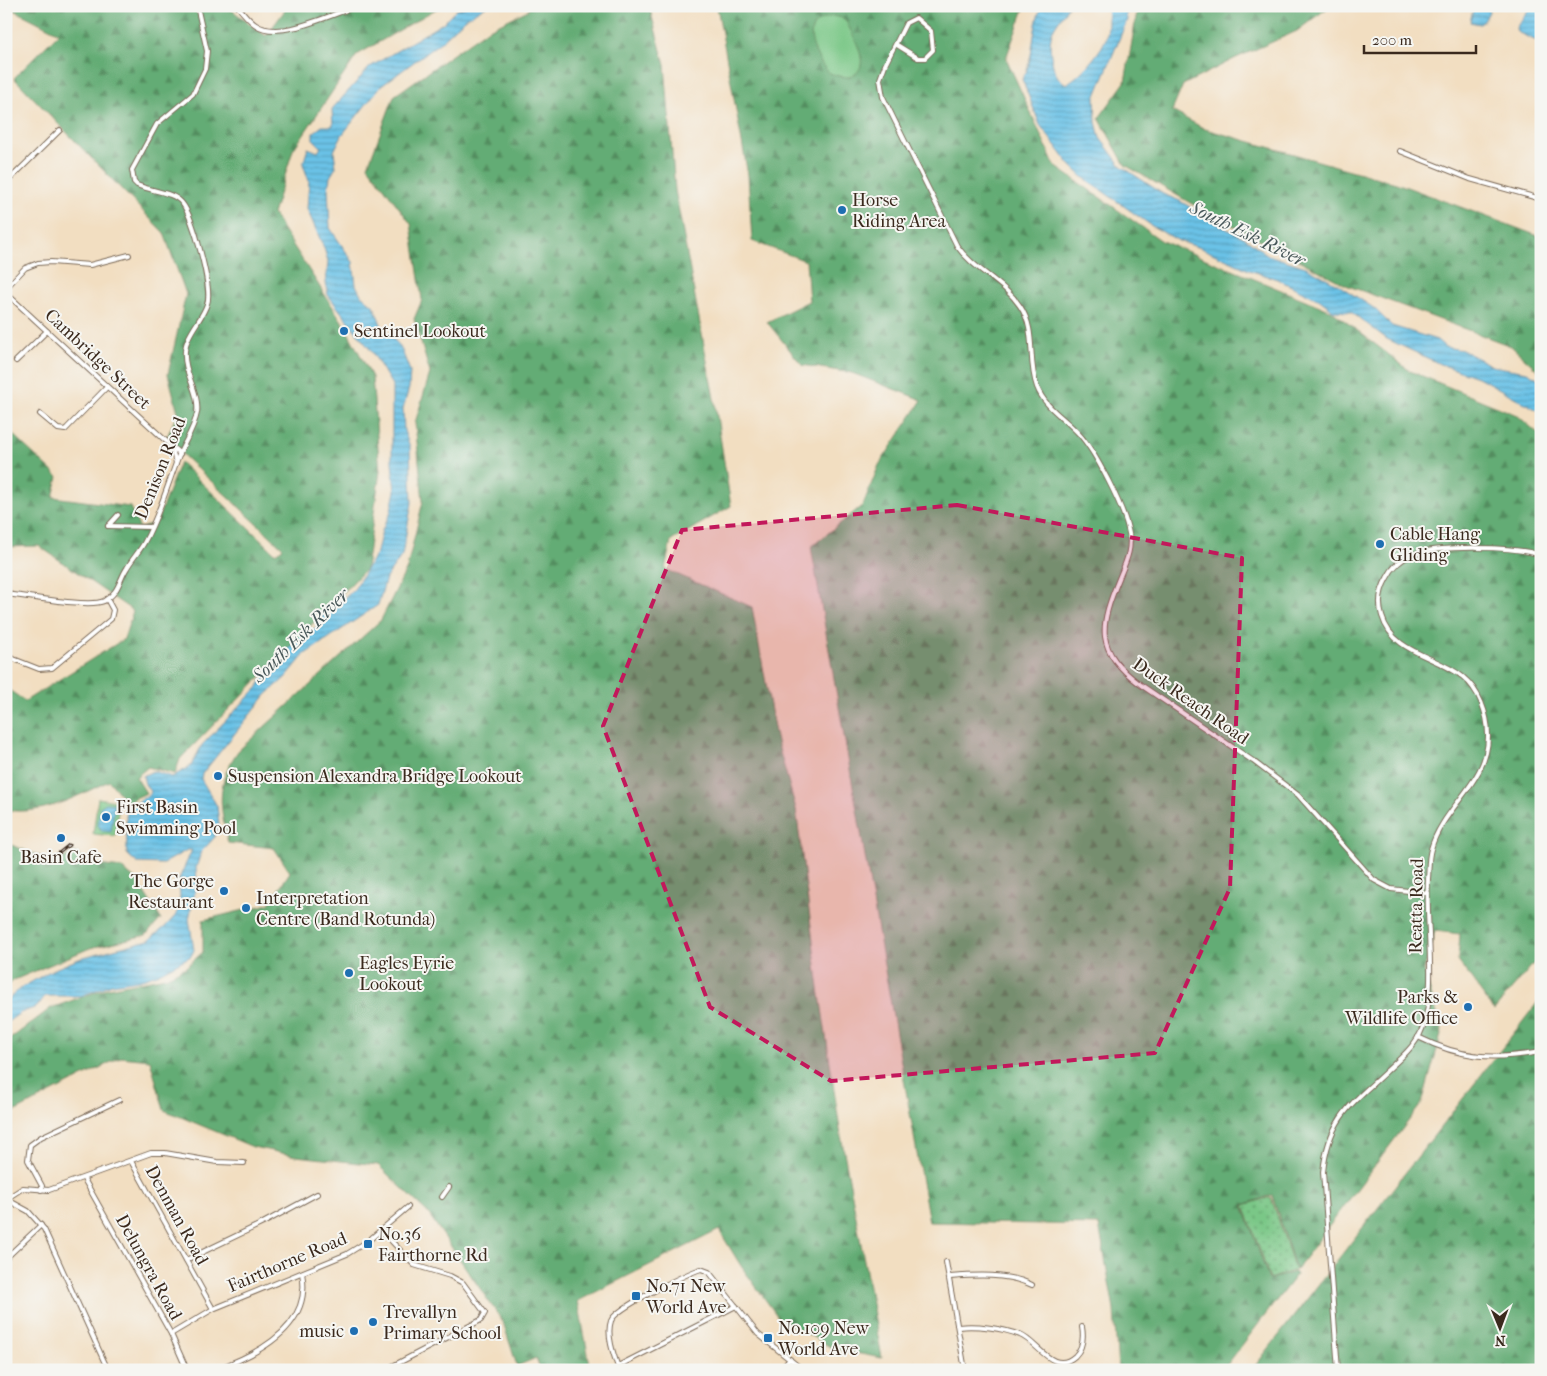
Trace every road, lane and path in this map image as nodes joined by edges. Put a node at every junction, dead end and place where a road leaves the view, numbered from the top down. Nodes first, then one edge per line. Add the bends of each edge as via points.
1 (196, 6) edge
2 (237, 6) edge
3 (356, 6) edge
4 (897, 44) junction
5 (60, 130) dead end
6 (1400, 150) dead end
7 (6, 183) edge
8 (1541, 199) edge
9 (129, 255) dead end
10 (6, 288) edge
11 (6, 293) edge
12 (48, 331) junction
13 (16, 360) dead end
14 (107, 387) junction
15 (40, 414) dead end
16 (170, 447) junction
17 (180, 454) junction
18 (176, 465) junction
19 (118, 516) dead end
20 (151, 527) junction
21 (1541, 556) edge
22 (6, 594) edge
23 (107, 599) junction
24 (6, 656) edge
25 (1426, 893) junction
26 (1418, 1037) junction
27 (1541, 1052) edge
28 (119, 1100) dead end
29 (131, 1161) junction
30 (244, 1163) dead end
31 (84, 1179) junction
32 (449, 1187) dead end
33 (41, 1190) junction
34 (316, 1194) dead end
35 (442, 1197) dead end
36 (6, 1199) edge
37 (408, 1207) dead end
38 (41, 1225) junction
39 (382, 1231) junction
40 (6, 1258) edge
41 (186, 1260) junction
42 (946, 1262) dead end
43 (302, 1273) junction
44 (950, 1277) junction
45 (1032, 1285) dead end
46 (736, 1306) junction
47 (213, 1309) junction
48 (958, 1327) junction
49 (1082, 1327) dead end
50 (171, 1334) junction
51 (790, 1359) junction
52 (618, 1368) edge
53 (108, 1370) edge
54 (188, 1370) edge
55 (214, 1370) edge
56 (385, 1370) edge
57 (782, 1370) edge
58 (803, 1370) edge
59 (965, 1370) edge
60 (1338, 1370) edge

1 - 17 street, Denison Road via 207,52 206,69 193,94 157,124 132,170 137,185 184,204 193,222 209,284 208,302 184,350 197,411
2 - 3 street via 256,25 274,30 294,27
4 - 4 street, Duck Reach Road via 906,24 915,17 929,28 933,50 925,58 918,58
4 - 25 street, Duck Reach Road via 880,79 889,110 957,246 1009,292 1024,312 1031,332 1039,392 1051,409 1086,442 1126,522 1129,554 1111,599 1105,625 1111,658 1141,685 1298,795 1374,880 1391,889
5 - 7 street
6 - 8 street via 1470,179
9 - 10 street via 86,265 38,263 25,268
11 - 12 street, Cambridge Street
12 - 13 street
12 - 14 street, Cambridge Street
14 - 15 street via 65,430 58,429
14 - 16 street, Cambridge Street
16 - 17 street, Cambridge Street
16 - 18 street, Cambridge Street
17 - 18 street, Denison Road
18 - 20 street, Denison Road
19 - 20 street via 108,526
20 - 23 street, Denison Road via 118,588
21 - 25 street, Reatta Road via 1494,548 1421,553 1396,565 1384,584 1380,607 1388,631 1403,645 1462,676 1479,698 1487,722 1486,758 1473,783 1442,821 1429,860
22 - 23 street via 93,603
23 - 24 street via 113,615 108,622 52,668 39,670
25 - 26 street, Reatta Road via 1429,993
26 - 27 street via 1466,1055 1504,1058
26 - 60 street, Reatta Road via 1408,1051 1340,1116 1329,1135 1323,1172
28 - 33 street via 30,1145 28,1160 42,1186
29 - 30 street via 158,1153 213,1162
29 - 31 street
29 - 41 street, Denman Road
31 - 33 street
31 - 50 street, Delungra Road
32 - 35 street
33 - 36 street via 22,1188
34 - 41 street
36 - 38 street via 28,1211
37 - 39 street, Fairthorne Road
38 - 40 street
38 - 53 street
39 - 43 street, Fairthorne Road via 347,1254
39 - 56 street via 414,1265 463,1283 485,1313 481,1320
41 - 47 street, Denman Road
42 - 44 street
43 - 47 street, Fairthorne Road
43 - 55 street via 304,1286 298,1311 285,1332 254,1352
44 - 45 street via 987,1276
44 - 48 street
46 - 51 street via 758,1334
46 - 52 street
46 - 52 street via 709,1272 700,1270 628,1305 616,1312 610,1325
47 - 50 street, Fairthorne Road
48 - 49 street via 1020,1335 1050,1359 1061,1362 1078,1352 1083,1340
48 - 59 street
50 - 54 street, Delungra Road
51 - 57 street
51 - 58 street

